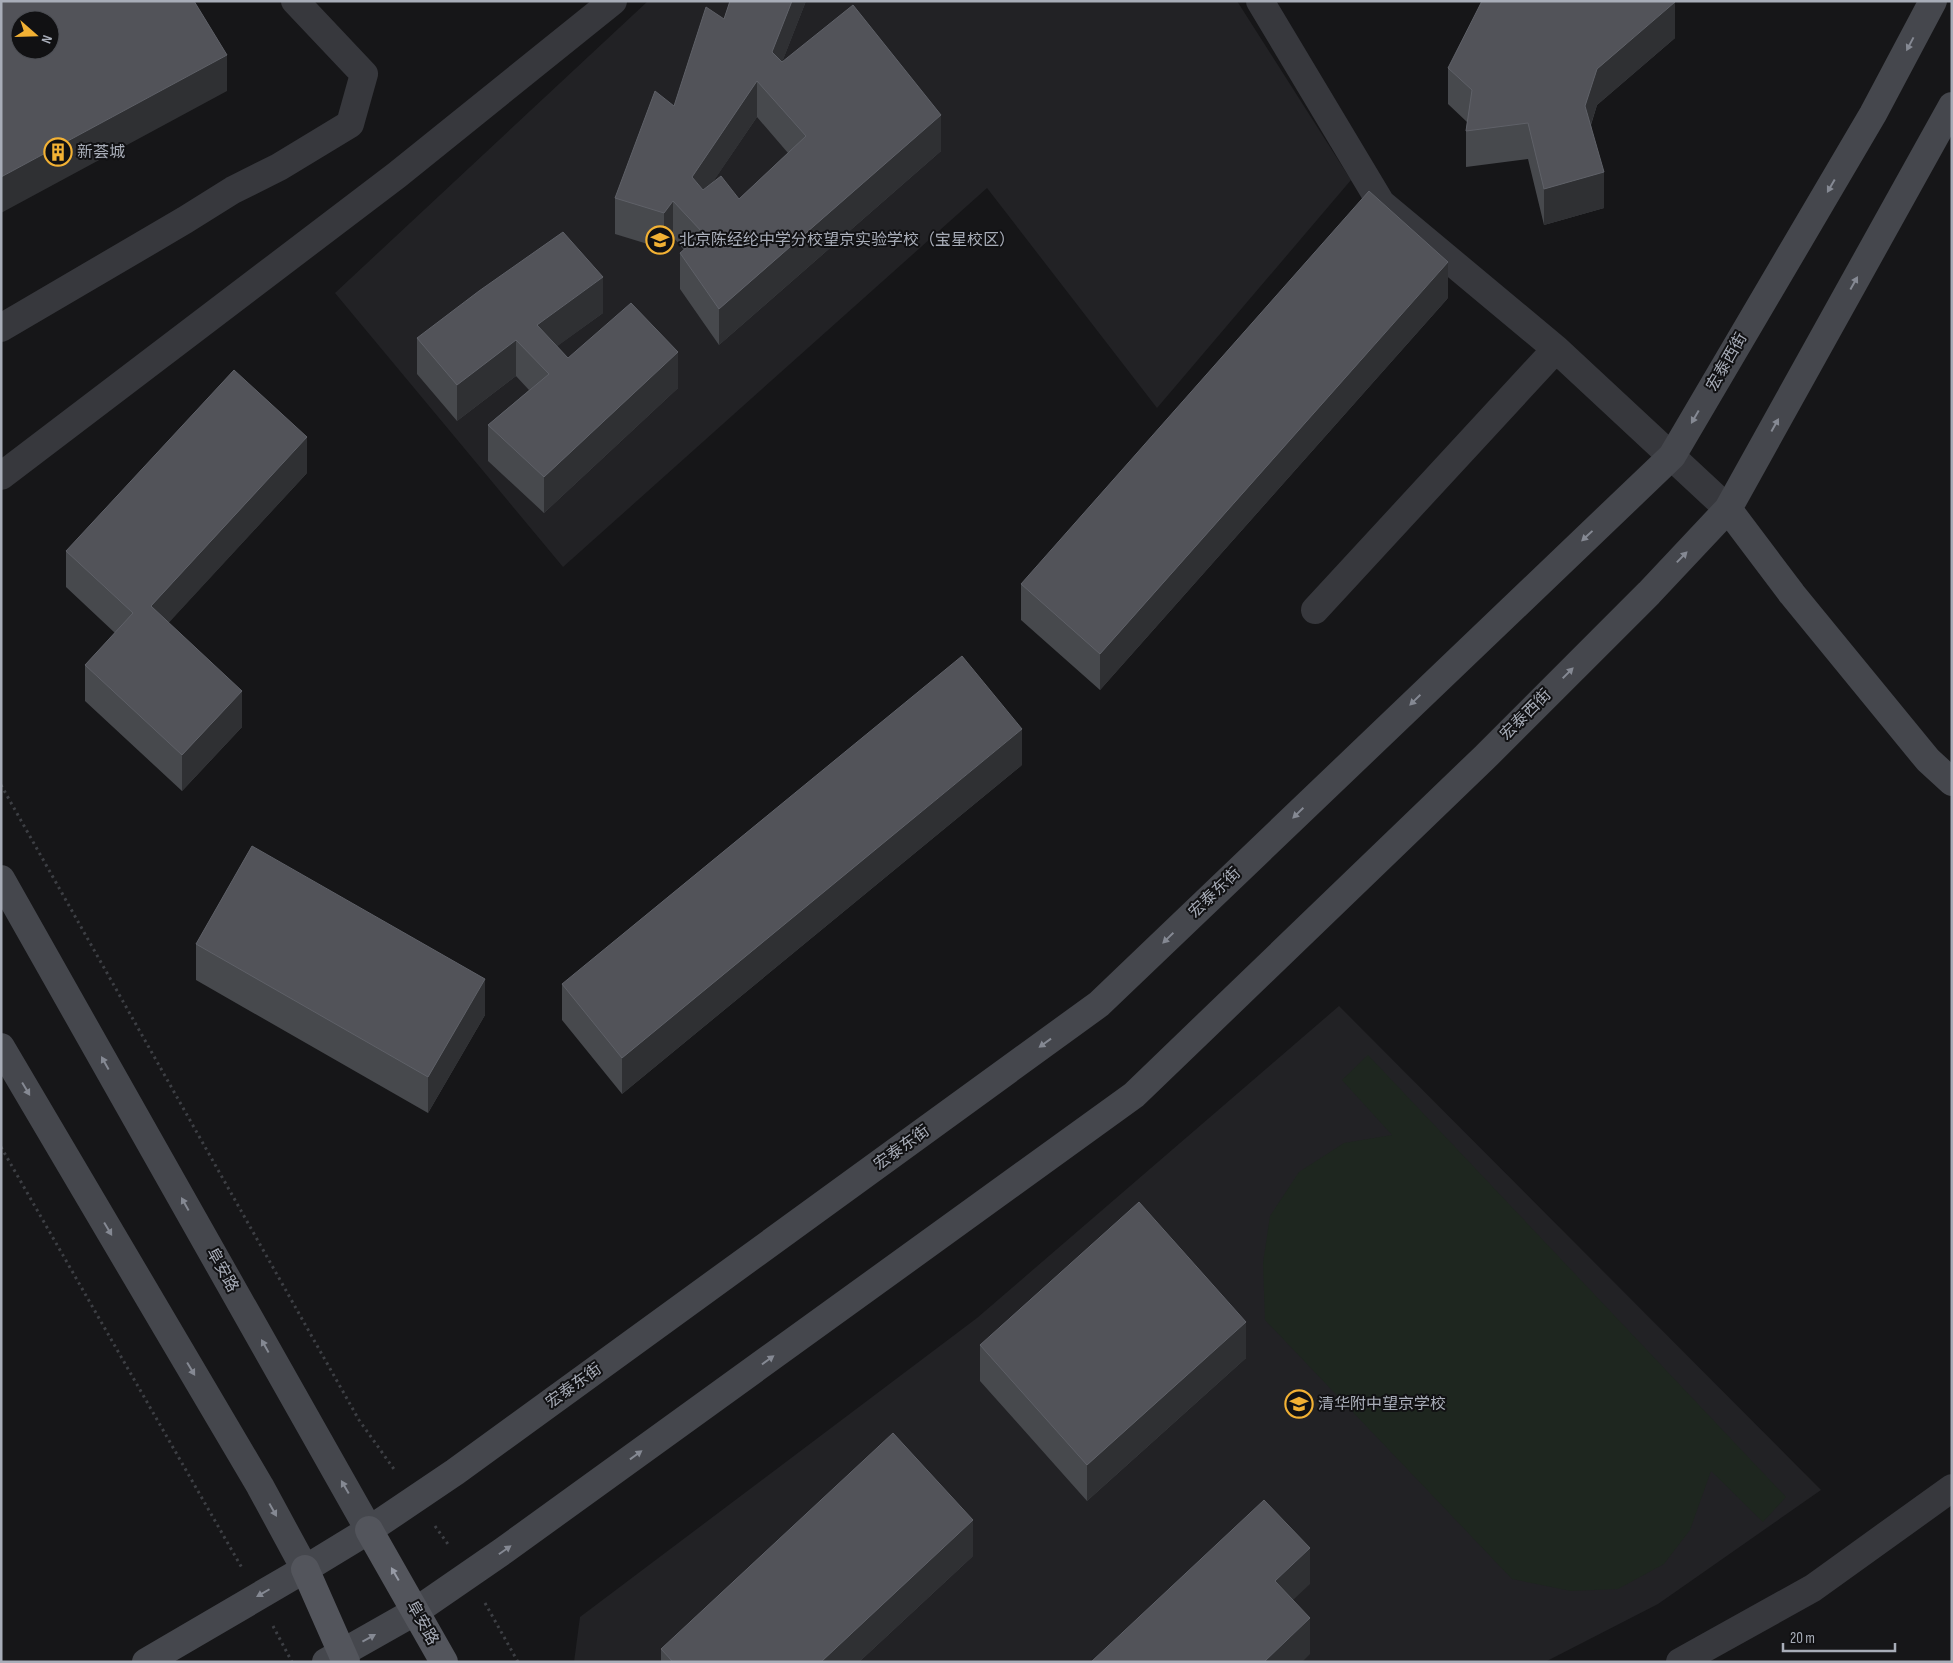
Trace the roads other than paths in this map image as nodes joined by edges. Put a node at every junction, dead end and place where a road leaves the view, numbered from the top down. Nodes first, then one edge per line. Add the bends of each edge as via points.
1 (295, 1) edge
2 (613, 1) edge
3 (1260, 1) edge
4 (1933, 1) edge
5 (1952, 106) edge
6 (1, 328) edge
7 (1556, 349) junction
8 (1672, 456) junction
9 (1, 476) edge
10 (1728, 509) junction
11 (1315, 610) dead end
12 (1450, 667) joint
13 (1952, 782) edge
14 (1, 878) edge
15 (1, 1047) edge
16 (1952, 1488) edge
17 (369, 1530) junction
18 (305, 1569) junction
19 (416, 1612) junction
20 (338, 1659) edge
21 (146, 1662) edge
22 (444, 1662) edge
23 (1680, 1662) edge

1 - 6 street via 364,74 350,124
2 - 9 street via 397,175
3 - 7 street via 1381,203
4 -> 8 main road, 宏泰西街 via 1873,114
10 -> 5 main road, 宏泰西街
7 - 8 street
7 - 11 street
8 - 10 street
8 -> 12 main road, 宏泰西街
10 - 13 main road via 1804,609 1928,760
19 -> 10 main road, 宏泰西街 via 1134,1095 1485,757
12 -> 17 main road, 宏泰东街 via 1099,1004 455,1472
17 -> 14 main road, 阜安路
15 -> 18 main road via 255,1478
16 - 23 street via 1813,1588
17 - 18 main road, 宏泰东街
19 -> 17 main road, 阜安路
18 - 20 main road
18 -> 21 main road, 宏泰东街
20 -> 19 main road, 宏泰西街
19 - 22 main road, 阜安路

